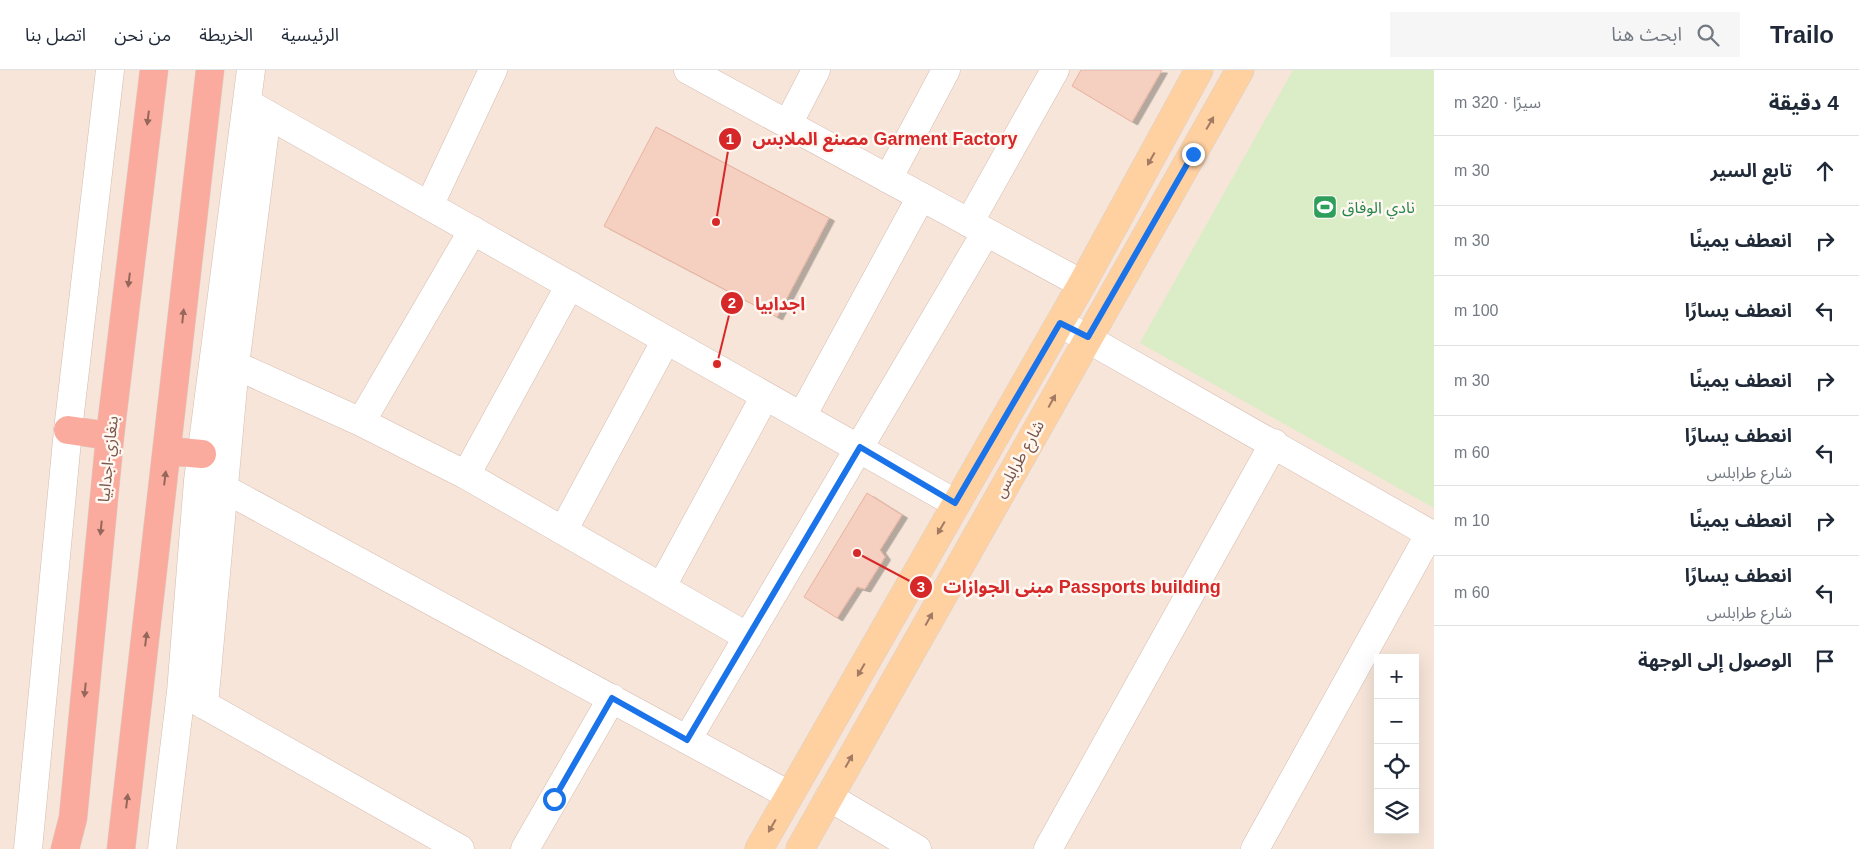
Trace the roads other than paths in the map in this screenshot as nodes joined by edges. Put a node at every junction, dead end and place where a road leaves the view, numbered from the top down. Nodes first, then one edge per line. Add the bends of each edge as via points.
1 (110, 70) edge
2 (154, 70) edge
3 (210, 70) edge
4 (251, 70) edge
5 (493, 70) edge
6 (688, 70) edge
7 (816, 70) edge
8 (946, 70) edge
9 (1055, 70) edge
10 (1199, 70) edge
11 (1240, 70) edge
12 (257, 108) junction
13 (788, 124) junction
14 (888, 179) junction
15 (921, 197) junction
16 (429, 206) junction
17 (978, 228) junction
18 (473, 230) junction
19 (1082, 284) junction
20 (570, 286) junction
21 (1060, 323) junction
22 (1088, 337) junction
23 (666, 340) junction
24 (235, 365) junction
25 (765, 396) junction
26 (802, 416) junction
27 (361, 422) junction
28 (68, 430) junction
29 (110, 436) junction
30 (1274, 443) junction
31 (860, 447) junction
32 (168, 451) junction
33 (202, 454) junction
34 (466, 475) junction
35 (223, 488) junction
36 (955, 503) junction
37 (564, 529) junction
38 (1432, 534) edge
39 (662, 586) junction
40 (748, 636) junction
41 (193, 698) junction
42 (612, 698) junction
43 (687, 740) junction
44 (790, 795) junction
45 (829, 797) junction
46 (28, 849) edge
47 (65, 849) edge
48 (121, 849) edge
49 (162, 849) edge
50 (460, 849) edge
51 (525, 849) edge
52 (759, 849) edge
53 (800, 849) edge
54 (917, 849) edge
55 (1048, 849) edge
56 (1255, 849) edge

1 - 28 street
2 -> 29 highway, بنغازي-اجدابيا
32 -> 3 highway
4 - 12 street
5 - 16 street
6 - 13 street
7 - 13 street
8 - 14 street
9 - 17 street
10 -> 19 main road, شارع طرابلس
22 -> 11 main road, شارع طرابلس
12 - 16 street
12 - 24 street
12 - 33 street
13 - 14 street
14 - 15 street
15 - 17 street
15 - 26 street
16 - 18 street
17 - 19 street
17 - 31 street
18 - 20 street
18 - 27 street
19 - 21 main road, شارع طرابلس
20 - 23 street
20 - 34 street
21 - 22 street
21 - 36 main road, شارع طرابلس
22 - 30 street
45 -> 22 main road, شارع طرابلس
23 - 25 street
23 - 37 street
24 - 27 street
24 - 35 street
25 - 26 street
25 - 39 street
26 - 31 street
27 - 34 street
28 - 29 highway
28 - 46 street
29 -> 47 highway, بنغازي-اجدابيا via 73,818
30 - 38 street
30 - 55 street
31 - 36 street
31 - 40 street
32 - 33 highway
48 -> 32 highway
33 - 41 street via 198,482
34 - 37 street
35 - 41 street
35 - 42 street
36 -> 44 main road, شارع طرابلس
37 - 39 street
38 - 56 street
39 - 40 street
40 - 43 street
41 - 49 street
41 - 50 street
42 - 43 street
42 - 51 street
43 - 44 street
44 -> 52 main road, شارع طرابلس
45 - 53 main road, شارع طرابلس
45 - 54 street

